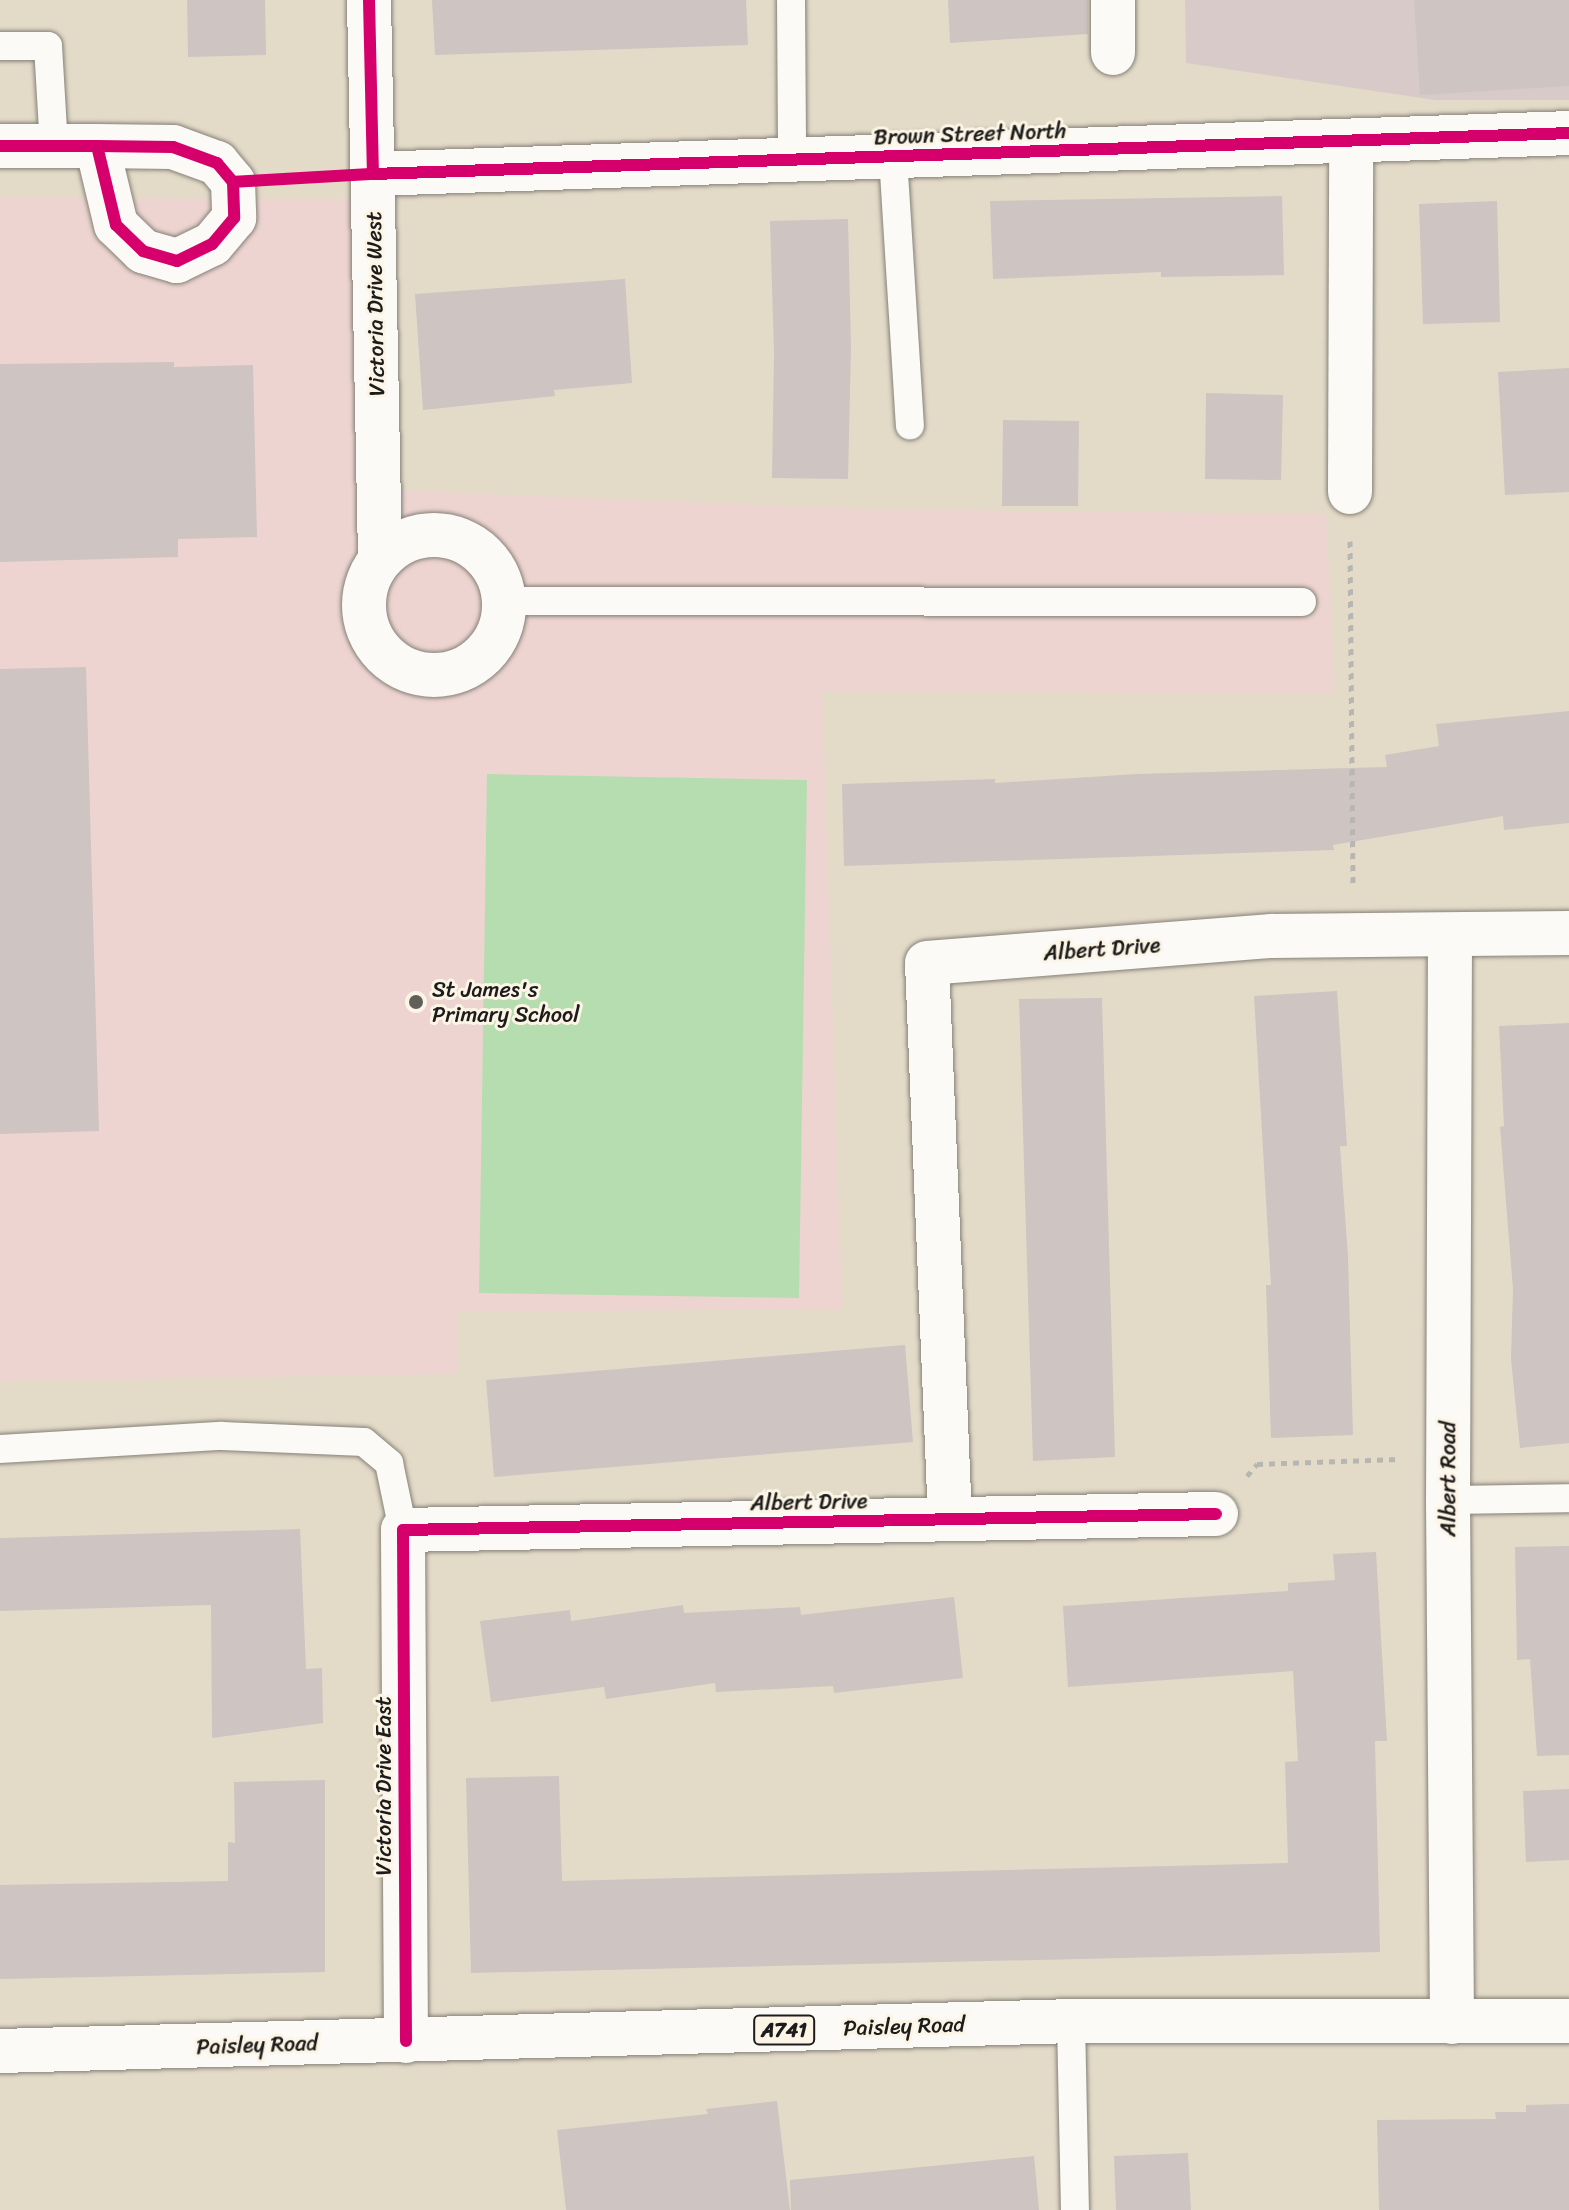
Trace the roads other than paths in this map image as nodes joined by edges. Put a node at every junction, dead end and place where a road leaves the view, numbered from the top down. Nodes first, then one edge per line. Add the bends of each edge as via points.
1 (369, 0) edge
2 (791, 0) edge
3 (1113, 0) edge
4 (0, 46) edge
5 (1113, 53) dead end
6 (1569, 133) edge
7 (1351, 141) junction
8 (0, 146) edge
9 (54, 146) junction
10 (97, 146) junction
11 (893, 157) junction
12 (792, 160) junction
13 (373, 174) junction
14 (910, 425) dead end
15 (1350, 492) road end
16 (380, 559) junction
17 (504, 601) junction
18 (1302, 602) dead end
19 (1569, 933) edge
20 (1450, 936) junction
21 (0, 1449) edge
22 (1569, 1498) edge
23 (1448, 1500) junction
24 (1216, 1514) road end
25 (950, 1519) junction
26 (403, 1530) junction
27 (1071, 2021) junction
28 (1569, 2021) edge
29 (1452, 2022) junction
30 (406, 2041) junction
31 (0, 2051) edge
32 (1075, 2210) edge

1 - 13 street, Victoria Drive West
2 - 12 lane
3 - 5 street
4 - 9 lane via 48,46
6 - 7 street, Brown Street North
7 - 11 street, Brown Street North
7 - 15 street
8 - 9 street
9 - 10 street
10 - 10 street via 173,147 217,163 233,182 234,218 212,244 177,261 143,251 116,225
11 - 12 street, Brown Street North
11 - 14 lane
12 - 13 street, Brown Street North
13 - 16 street, Victoria Drive West
16 - 17 street via 409,540 445,535 468,543 486,558 499,578
16 - 17 street via 367,579 366,625 376,646 412,672 435,676 476,662 502,624
17 - 18 lane
19 - 20 street, Albert Drive
20 - 23 street, Albert Road
20 - 25 street, Albert Drive via 1272,936 927,963
21 - 26 lane via 222,1436 364,1442 389,1463
22 - 23 lane
23 - 29 street, Albert Road
24 - 25 street, Albert Drive
25 - 26 street, Albert Drive
26 - 30 street, Victoria Drive East
27 - 29 street, Paisley Road / A741
27 - 30 street, Paisley Road / A741
27 - 32 lane
28 - 29 street, Paisley Road / A741
30 - 31 street, Paisley Road / A741

